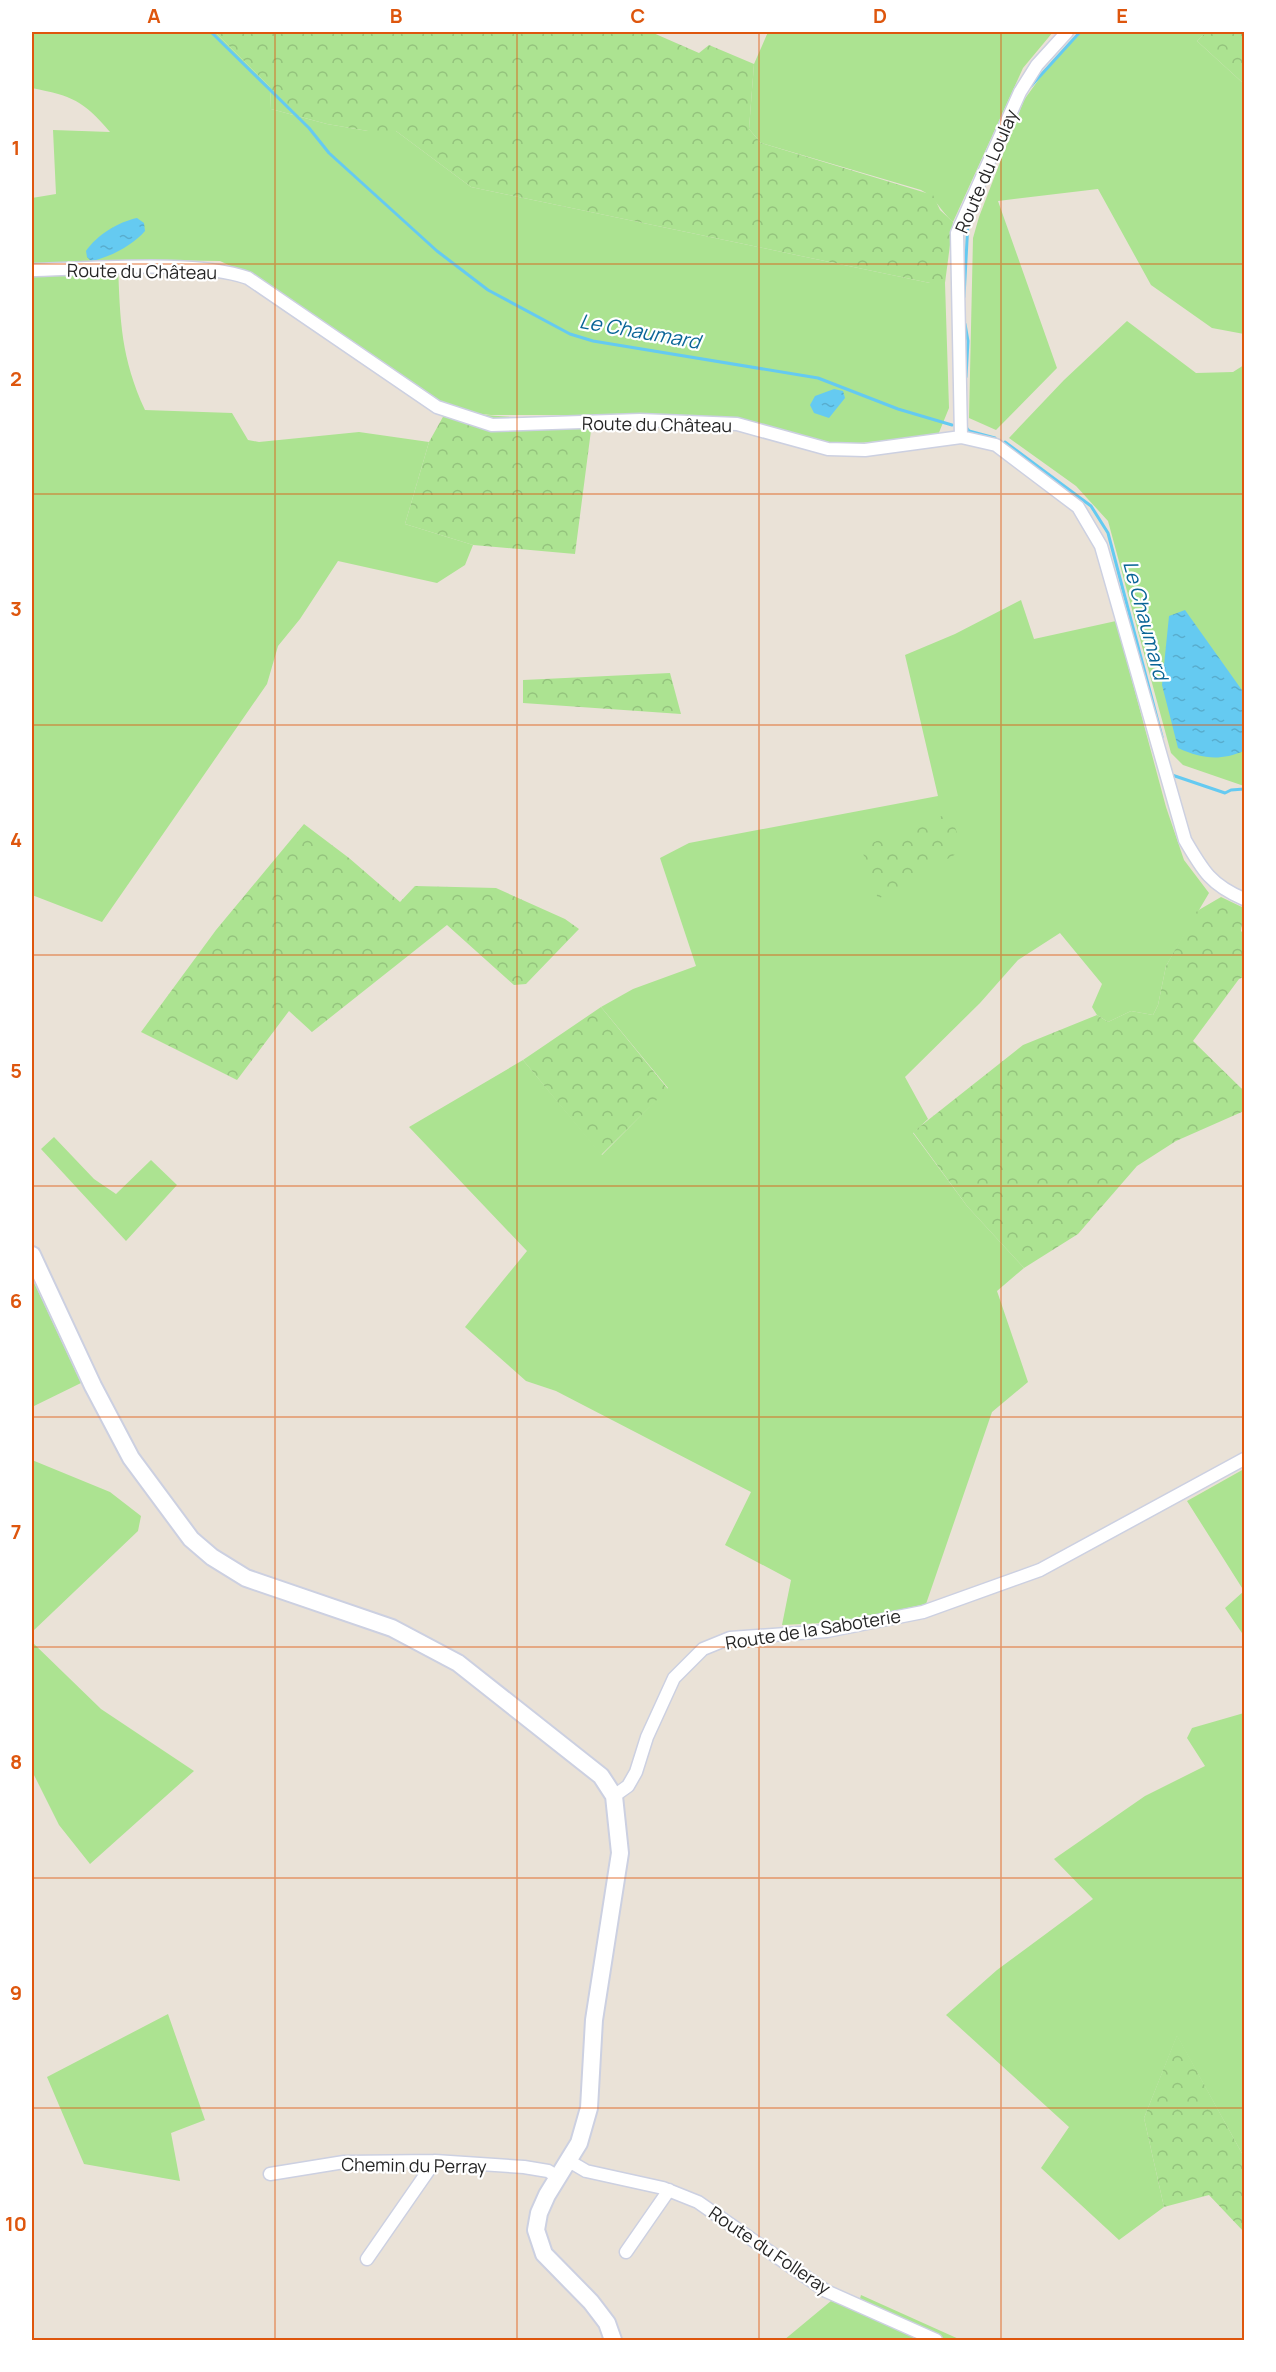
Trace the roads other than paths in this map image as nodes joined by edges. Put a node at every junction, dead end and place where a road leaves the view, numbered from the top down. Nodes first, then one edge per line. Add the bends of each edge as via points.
1 (1067, 32) edge
2 (32, 270) edge
3 (961, 437) junction
4 (1245, 899) edge
5 (32, 1255) edge
6 (1245, 1459) edge
7 (614, 1796) junction
8 (435, 2161) junction
9 (569, 2161) junction
10 (270, 2175) dead end
11 (558, 2177) junction
12 (669, 2190) junction
13 (626, 2252) dead end
14 (367, 2259) dead end
15 (613, 2340) edge
16 (936, 2340) edge

1 - 3 street, Route du Loulay via 1037,65 1020,93 957,233
2 - 3 street, Route du Château via 174,268 231,273 248,279 437,407 492,424 640,420 737,424 828,448 865,450
3 - 4 street, Route du Château via 996,445 1078,507 1101,546 1185,840 1205,874 1223,890
5 - 7 street via 130,1458 191,1539 246,1578 392,1628 458,1663 601,1776
6 - 7 street, Route de la Saboterie via 1040,1570 923,1612 827,1631 730,1638 703,1649 674,1678 636,1772 628,1786
7 - 9 street via 620,1853 594,2020 589,2108 579,2143
8 - 10 street, Chemin du Perray via 345,2162
8 - 11 street, Chemin du Perray via 524,2167
8 - 14 street
9 - 11 street
9 - 12 street, Route du Folleray via 586,2171
11 - 15 street via 539,2213 539,2243 544,2254 591,2302 607,2323
12 - 13 street
12 - 16 street, Route du Folleray via 698,2202 826,2290

